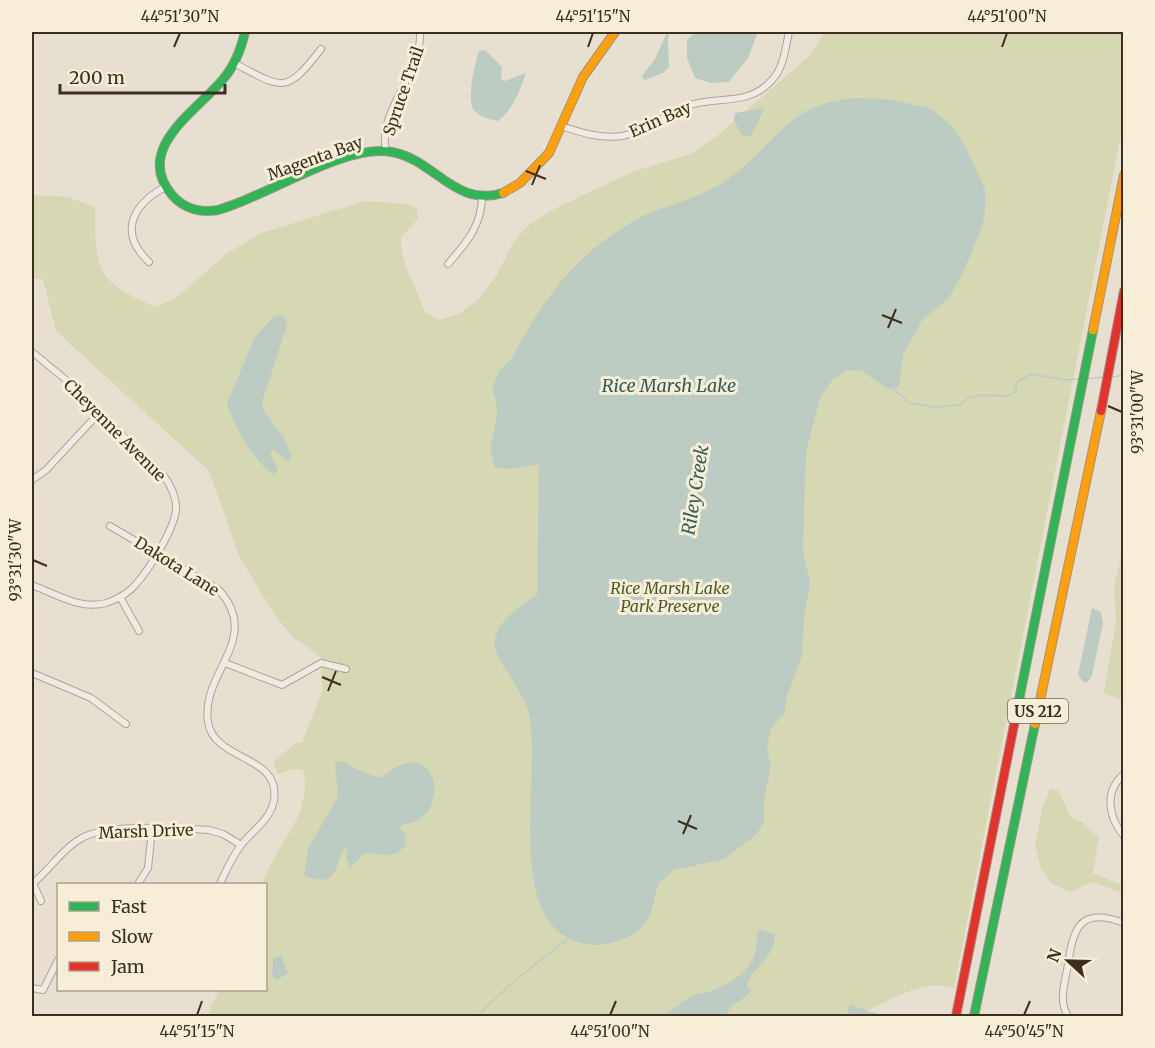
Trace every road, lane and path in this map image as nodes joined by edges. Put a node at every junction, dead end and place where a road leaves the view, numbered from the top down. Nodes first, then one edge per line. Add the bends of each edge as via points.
1 (245, 32) edge
2 (420, 32) edge
3 (615, 32) edge
4 (789, 32) edge
5 (321, 50) dead end
6 (234, 63) junction
7 (564, 127) junction
8 (386, 151) junction
9 (1124, 175) edge
10 (165, 187) junction
11 (482, 198) junction
12 (149, 262) dead end
13 (448, 264) dead end
14 (1124, 291) edge
15 (32, 352) edge
16 (99, 413) junction
17 (32, 480) edge
18 (110, 526) dead end
19 (157, 551) junction
20 (32, 585) edge
21 (120, 597) junction
22 (139, 631) dead end
23 (225, 663) junction
24 (346, 669) dead end
25 (32, 673) edge
26 (126, 724) dead end
27 (1124, 774) edge
28 (152, 829) junction
29 (1124, 836) edge
30 (241, 845) junction
31 (139, 883) edge
32 (221, 883) edge
33 (32, 884) edge
34 (40, 902) dead end
35 (1124, 923) edge
36 (57, 962) edge
37 (32, 988) edge
38 (956, 1017) edge
39 (974, 1017) edge
40 (1068, 1017) edge

1 - 6 main road
2 - 8 street, Spruce Trail via 416,62 390,118
3 - 7 main road via 580,82
4 - 7 street, Erin Bay via 777,73 754,94 695,104 645,129 621,136 595,136
5 - 6 street via 297,79 283,85
6 - 10 main road via 225,78 172,132 161,156
7 - 11 main road via 547,158 520,183 502,194
8 - 10 main road, Magenta Bay via 355,156 215,211 186,207
8 - 11 main road, Magenta Bay via 417,158 454,188
9 - 38 main road, US 212
10 - 12 street via 139,207 132,225 135,245
11 - 13 street via 474,233
14 - 39 main road, US 212
15 - 16 street, Cheyenne Avenue
16 - 17 street
16 - 19 street, Cheyenne Avenue via 171,485 176,509 173,523
18 - 19 street, Dakota Lane
19 - 21 street, Cheyenne Avenue via 137,584
19 - 23 street, Dakota Lane via 219,590 230,602 236,615 235,633
20 - 21 street via 74,602 91,604
21 - 22 street
23 - 24 street via 282,685 321,663
23 - 30 street, Dakota Lane via 208,704 210,731 220,746 265,770 274,800 269,814
25 - 26 street via 91,698
27 - 29 street via 1110,798 1114,822
28 - 30 street, Marsh Drive via 209,830
28 - 31 street via 148,868
28 - 33 street, Marsh Drive via 94,832 78,840
30 - 32 street, Dakota Lane
33 - 34 street
35 - 40 street via 1098,915 1076,928 1063,991
36 - 37 street via 43,990

